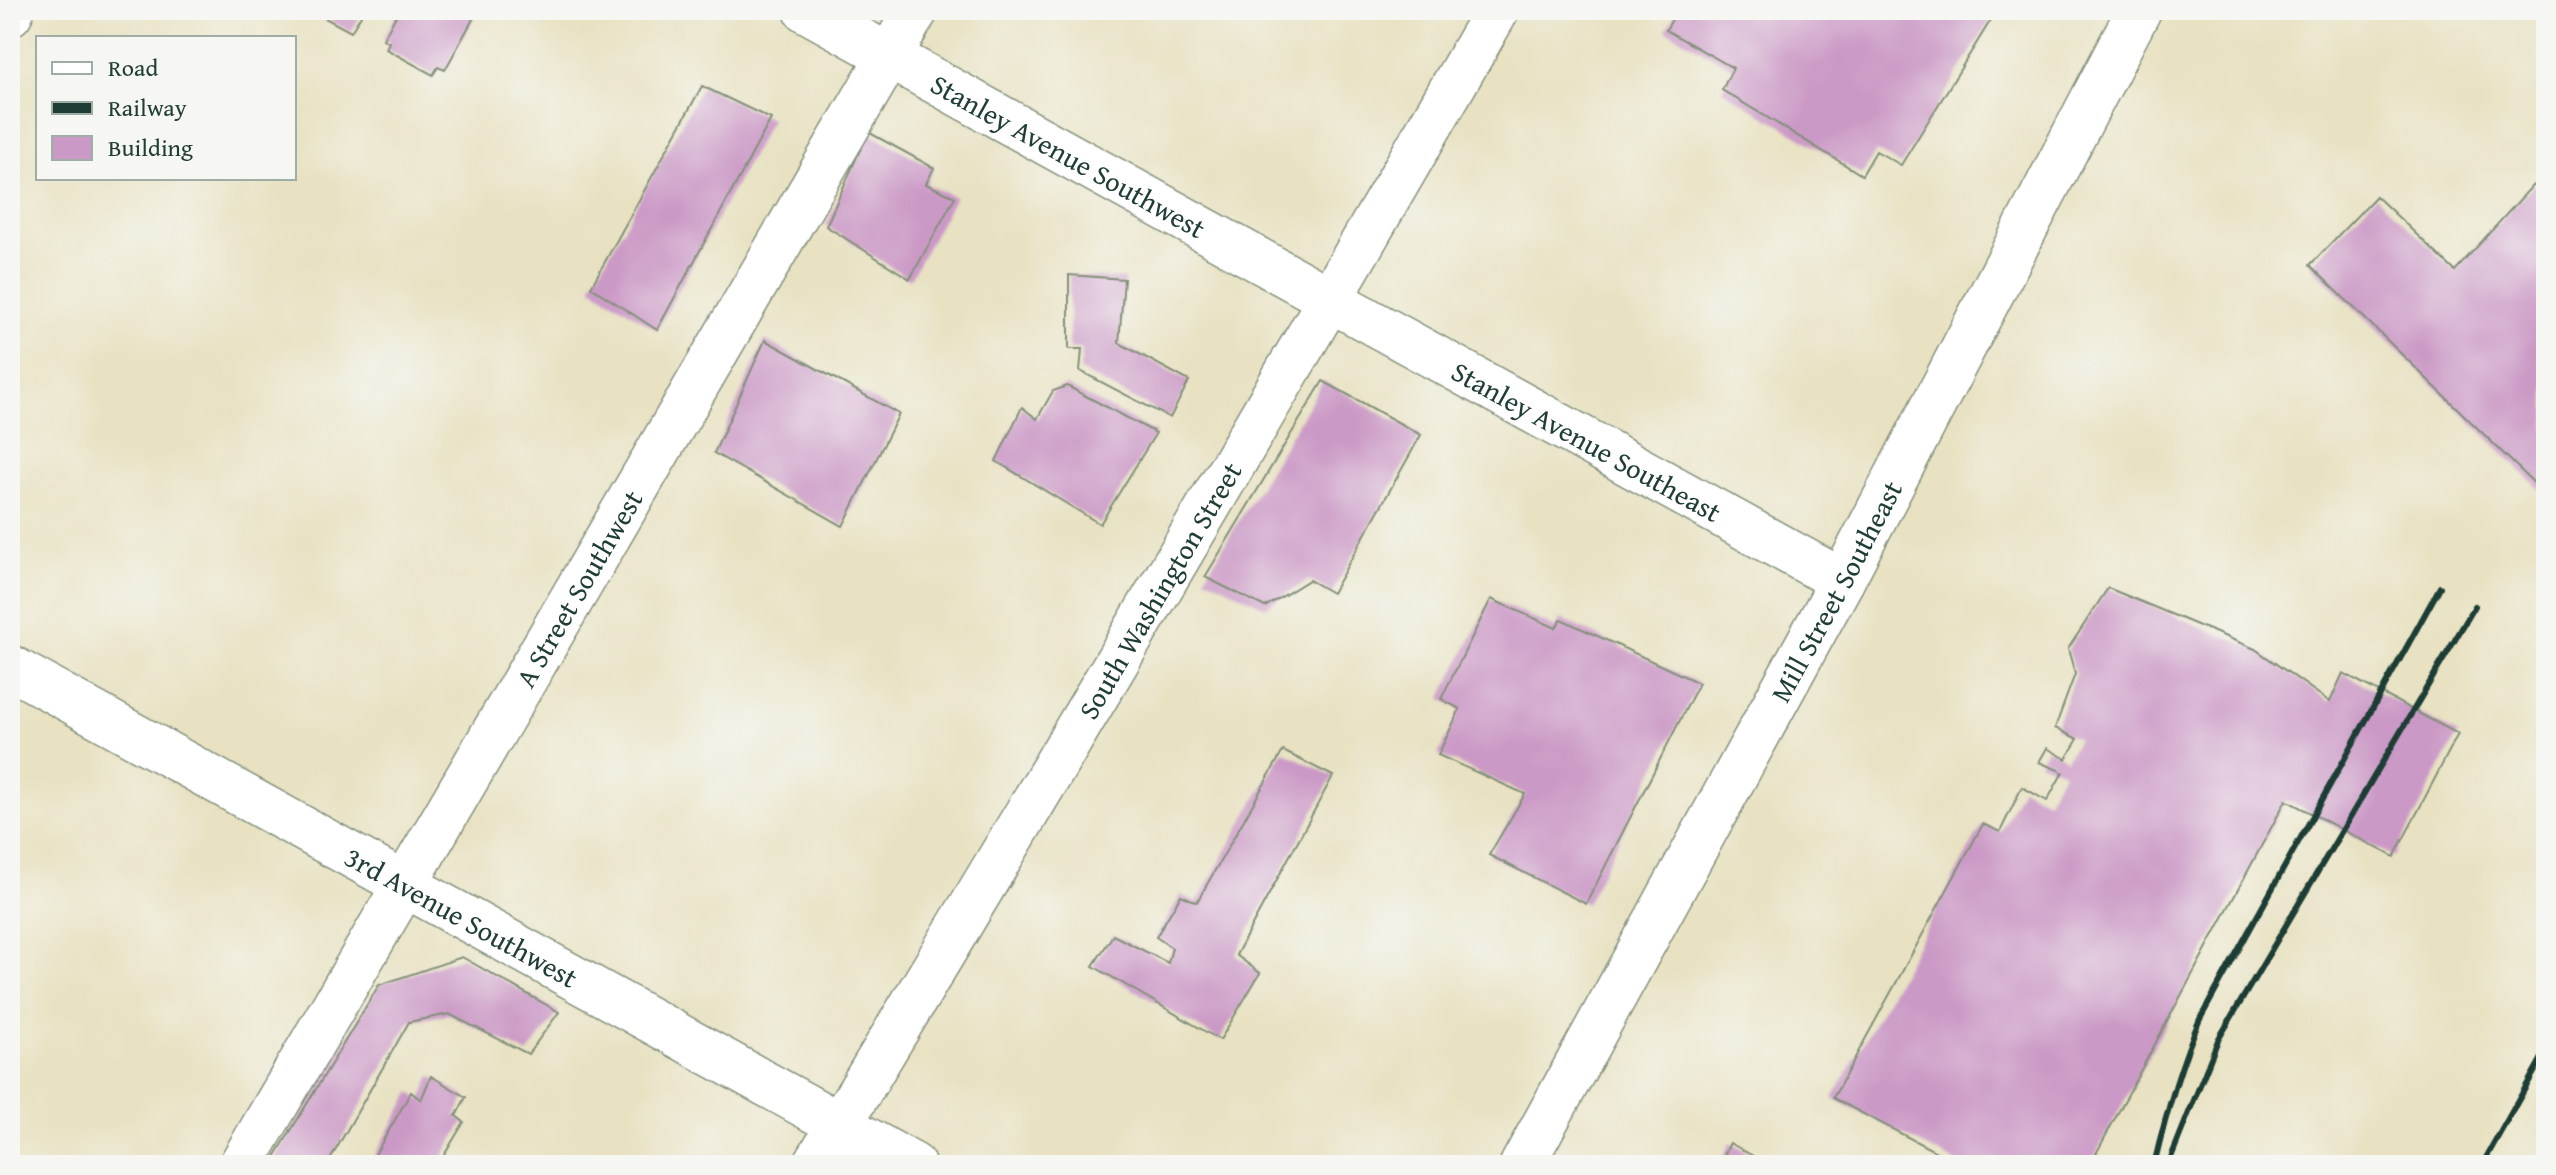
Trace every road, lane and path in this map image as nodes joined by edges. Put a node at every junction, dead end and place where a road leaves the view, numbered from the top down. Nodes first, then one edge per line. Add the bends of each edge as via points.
1 (806, 10) edge
2 (916, 10) edge
3 (1497, 10) edge
4 (2139, 10) edge
5 (890, 56) junction
6 (1331, 300) junction
7 (1842, 581) junction
8 (10, 667) edge
9 (405, 885) junction
10 (840, 1124) junction
11 (241, 1165) edge
12 (815, 1165) edge
13 (913, 1165) edge
14 (1522, 1165) edge

1 - 5 street, Stanley Avenue Southwest
2 - 5 street, A Street Southwest
3 - 6 street, South Washington Street
4 - 7 street, Mill Street Southeast
5 - 6 street, Stanley Avenue Southwest
5 - 9 street, A Street Southwest
6 - 7 street, Stanley Avenue Southeast
6 - 10 street, South Washington Street
7 - 14 street, Mill Street Southeast
8 - 9 street, 3rd Avenue Southwest
9 - 10 street, 3rd Avenue Southwest
9 - 11 street, A Street Southwest
10 - 12 street, South Washington Street
10 - 13 street, 3rd Avenue Southwest

